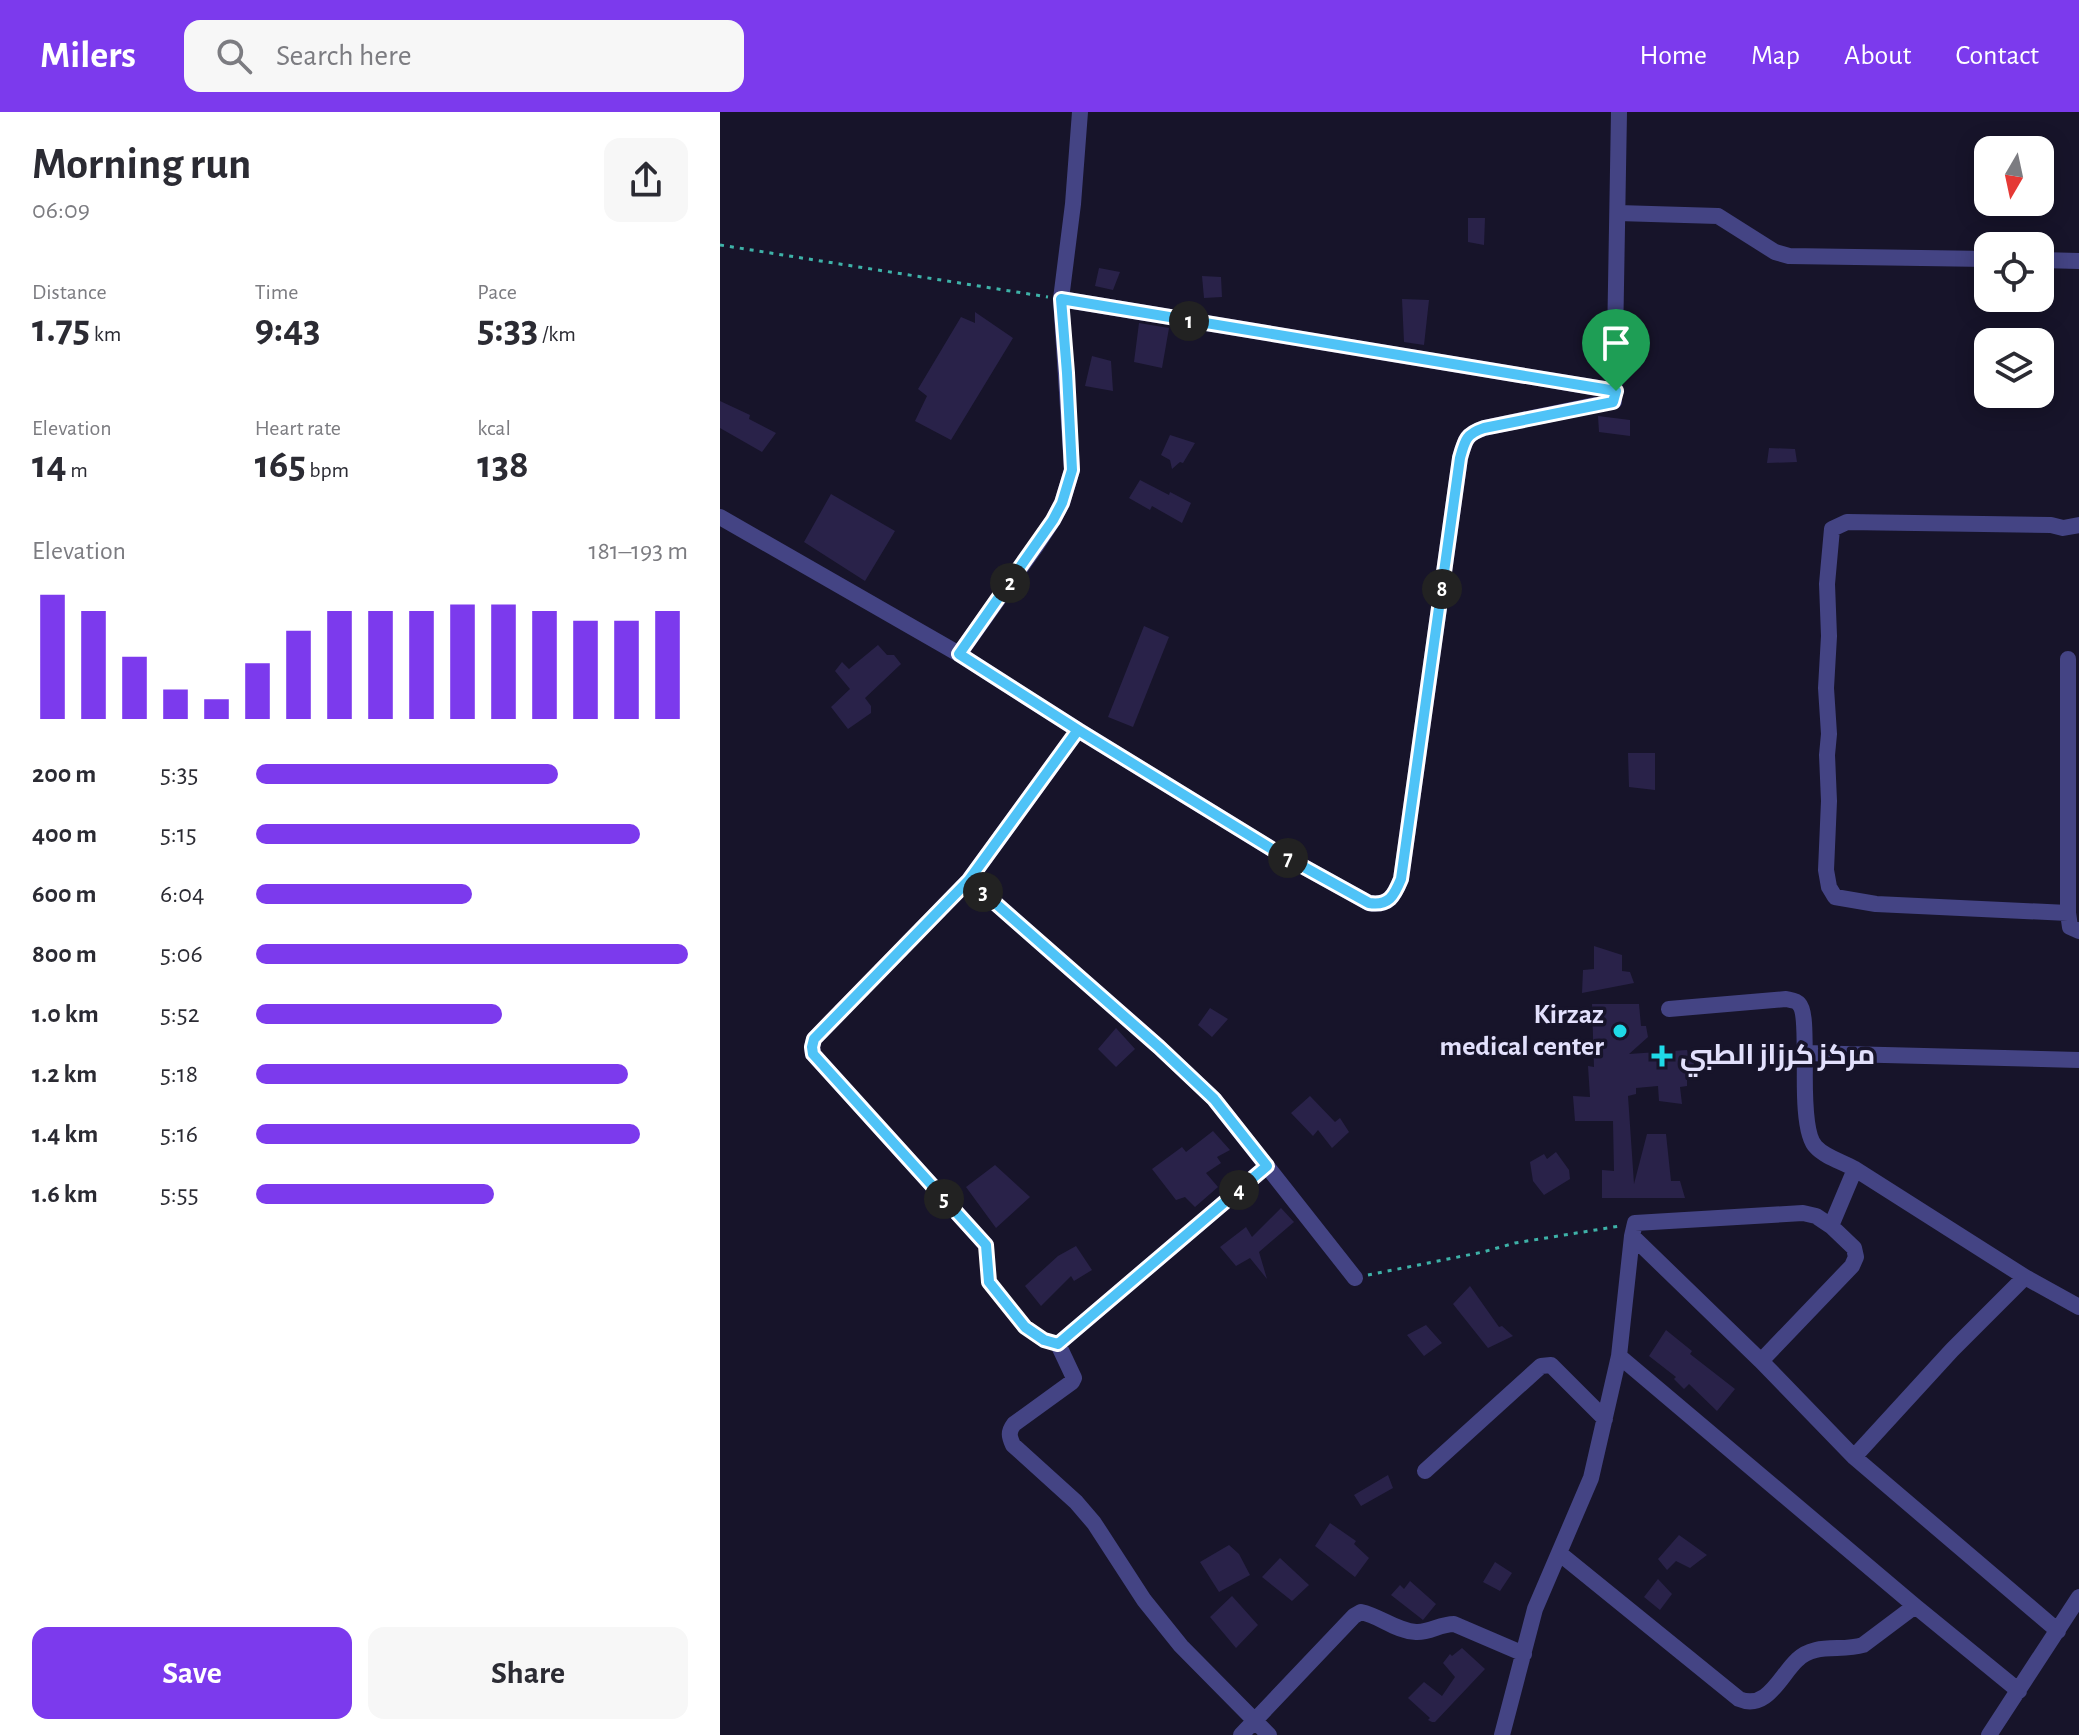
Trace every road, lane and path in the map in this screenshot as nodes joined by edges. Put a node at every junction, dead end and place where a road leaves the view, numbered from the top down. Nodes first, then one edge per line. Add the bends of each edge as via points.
1 (1080, 112) edge
2 (1619, 112) edge
3 (1618, 213) junction
4 (720, 245) edge
5 (1974, 259) edge
6 (2054, 260) edge
7 (2079, 261) edge
8 (1061, 299) junction
9 (1616, 391) junction
10 (720, 517) edge
11 (2079, 525) edge
12 (959, 654) junction
13 (2068, 659) dead end
14 (1078, 730) junction
15 (969, 880) junction
16 (2068, 913) junction
17 (2079, 931) edge
18 (1669, 1009) dead end
19 (1805, 1053) junction
20 (2079, 1060) edge
21 (1267, 1166) junction
22 (1855, 1169) junction
23 (1831, 1226) junction
24 (1634, 1230) junction
25 (986, 1245) joint
26 (2025, 1277) junction
27 (1355, 1278) joint
28 (2079, 1307) edge
29 (1058, 1344) junction
30 (1619, 1356) junction
31 (1761, 1361) junction
32 (1605, 1419) junction
33 (1854, 1457) junction
34 (1425, 1471) dead end
35 (1559, 1553) junction
36 (2079, 1597) edge
37 (1915, 1606) junction
38 (2058, 1631) junction
39 (1524, 1654) junction
40 (2019, 1691) junction
41 (1255, 1721) junction
42 (1241, 1735) edge
43 (1269, 1735) edge
44 (1502, 1735) edge
45 (1989, 1735) edge

1 - 8 street
2 - 3 street
3 - 5 street via 1718,216 1789,256
3 - 9 street
4 - 8 path
6 - 7 street
8 - 9 street
8 - 12 street via 1072,470 1053,520
9 - 14 street via 1613,402 1484,428 1468,436 1460,458 1401,879 1386,903 1369,903 1288,858
10 - 12 street
11 - 16 street via 1847,522 1832,529 1827,584 1826,870 1835,897 1876,904
12 - 14 street
13 - 16 street
14 - 15 street
15 - 21 street via 1214,1099
15 - 25 street via 814,1039 812,1047
16 - 17 street via 2070,927
18 - 19 street via 1799,1002
19 - 20 street
19 - 22 street via 1806,1118 1812,1142
21 - 27 street
21 - 29 street
22 - 23 street
22 - 26 street
23 - 24 street via 1803,1213
23 - 31 street via 1854,1248 1852,1266
24 - 27 path via 1515,1243
24 - 30 street
24 - 31 street
25 - 29 path via 989,1282 1025,1327
26 - 28 street
26 - 33 street
29 - 41 street via 1074,1378 1014,1424 1009,1430 1013,1445 1076,1502 1181,1646
30 - 32 street
30 - 37 street
31 - 33 street
32 - 34 street via 1551,1365 1541,1366
32 - 35 street via 1591,1478
33 - 38 street
35 - 37 street via 1747,1702 1762,1700 1807,1652 1863,1645
35 - 39 street via 1535,1609
36 - 38 street
37 - 40 street
38 - 40 street
39 - 41 street via 1454,1624 1408,1631 1361,1612
39 - 44 street
40 - 45 street
41 - 42 street
41 - 43 street

